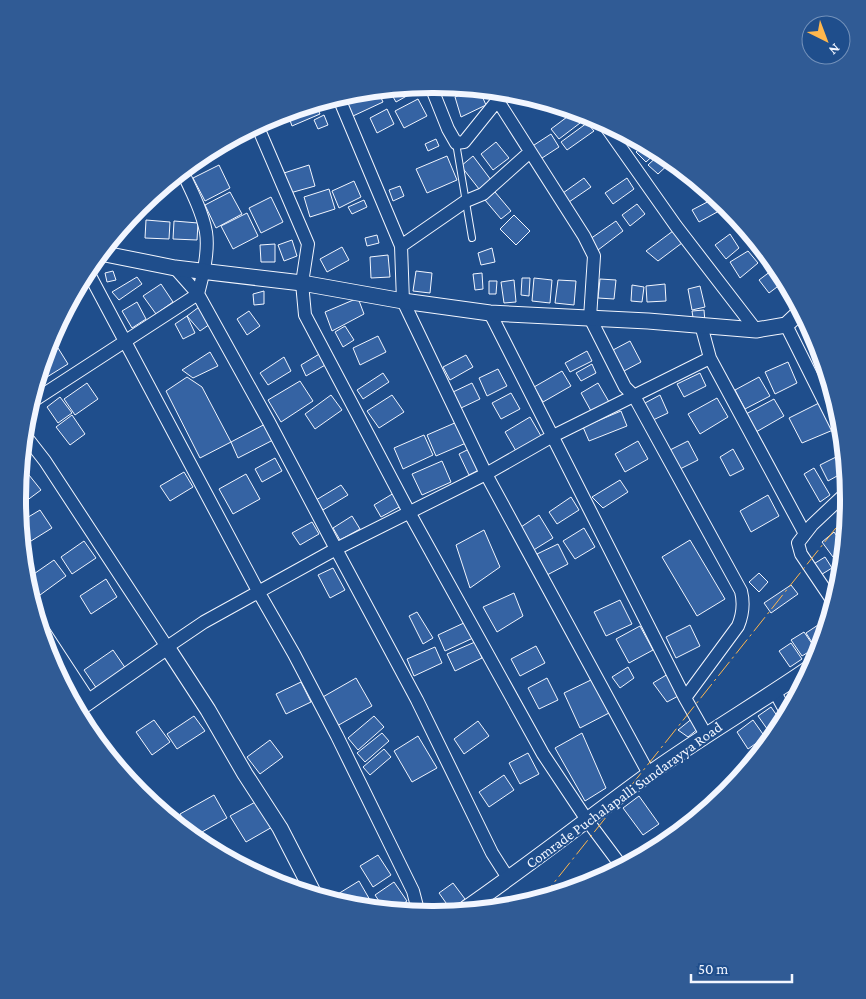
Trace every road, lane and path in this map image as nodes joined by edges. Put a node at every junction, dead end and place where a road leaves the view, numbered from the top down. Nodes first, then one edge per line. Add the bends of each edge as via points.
1 (434, 93) edge
2 (500, 99) edge
3 (504, 99) edge
4 (341, 104) edge
5 (260, 132) edge
6 (614, 136) edge
7 (456, 143) junction
8 (530, 152) junction
9 (185, 177) edge
10 (466, 201) junction
11 (472, 238) dead end
12 (401, 246) junction
13 (108, 255) edge
14 (176, 268) junction
15 (204, 271) junction
16 (92, 279) edge
17 (302, 283) junction
18 (198, 294) junction
19 (403, 301) junction
20 (490, 313) junction
21 (796, 316) edge
22 (590, 318) junction
23 (701, 325) junction
24 (786, 325) junction
25 (756, 330) junction
26 (125, 341) junction
27 (710, 358) junction
28 (634, 396) junction
29 (39, 397) edge
30 (831, 417) edge
31 (551, 437) junction
32 (31, 442) edge
33 (486, 474) junction
34 (840, 499) edge
35 (409, 512) junction
36 (805, 534) junction
37 (336, 549) junction
38 (258, 593) junction
39 (828, 595) edge
40 (167, 647) junction
41 (55, 650) edge
42 (800, 675) edge
43 (775, 692) junction
44 (685, 698) junction
45 (90, 702) junction
46 (83, 706) edge
47 (783, 706) edge
48 (706, 735) junction
49 (649, 774) junction
50 (587, 820) junction
51 (618, 861) edge
52 (508, 878) junction
53 (310, 887) edge
54 (472, 904) edge
55 (417, 905) edge

1 - 7 street
2 - 7 street via 464,142
3 - 8 street
4 - 12 street
5 - 17 street via 308,244
6 - 25 street via 693,248
7 - 10 lane
8 - 10 street via 483,194
8 - 22 street via 594,256
9 - 15 street via 206,233
10 - 11 lane
10 - 12 street
12 - 19 street
13 - 14 street
14 - 15 street
14 - 18 street
15 - 17 street
15 - 18 street
16 - 26 street
17 - 19 street
17 - 35 street via 305,315
18 - 26 street
18 - 37 street
19 - 20 street
19 - 33 street
20 - 22 street
20 - 31 street
21 - 24 street
22 - 23 street
22 - 28 street via 625,387
23 - 25 street
23 - 27 street
24 - 25 street
24 - 30 street
26 - 29 street
26 - 38 street
27 - 28 street
27 - 36 street
28 - 31 street
28 - 44 street via 743,600 738,626
31 - 33 street
31 - 44 street
32 - 40 street
33 - 35 street
33 - 49 street
34 - 36 street
35 - 37 street
35 - 50 street via 543,754
36 - 39 street via 798,543 801,554
37 - 38 street
37 - 52 street via 417,700 492,853
38 - 40 street via 204,622
38 - 55 street via 337,736 413,891
40 - 45 street
40 - 53 street via 280,828
41 - 45 street
42 - 43 street, Comrade Puchalapalli Sundarayya Road
43 - 47 street
43 - 48 street, Comrade Puchalapalli Sundarayya Road
44 - 48 street
45 - 46 street
48 - 49 street, Comrade Puchalapalli Sundarayya Road
49 - 50 street, Comrade Puchalapalli Sundarayya Road
50 - 51 street
50 - 52 street, Comrade Puchalapalli Sundarayya Road
52 - 54 street, Comrade Puchalapalli Sundarayya Road

